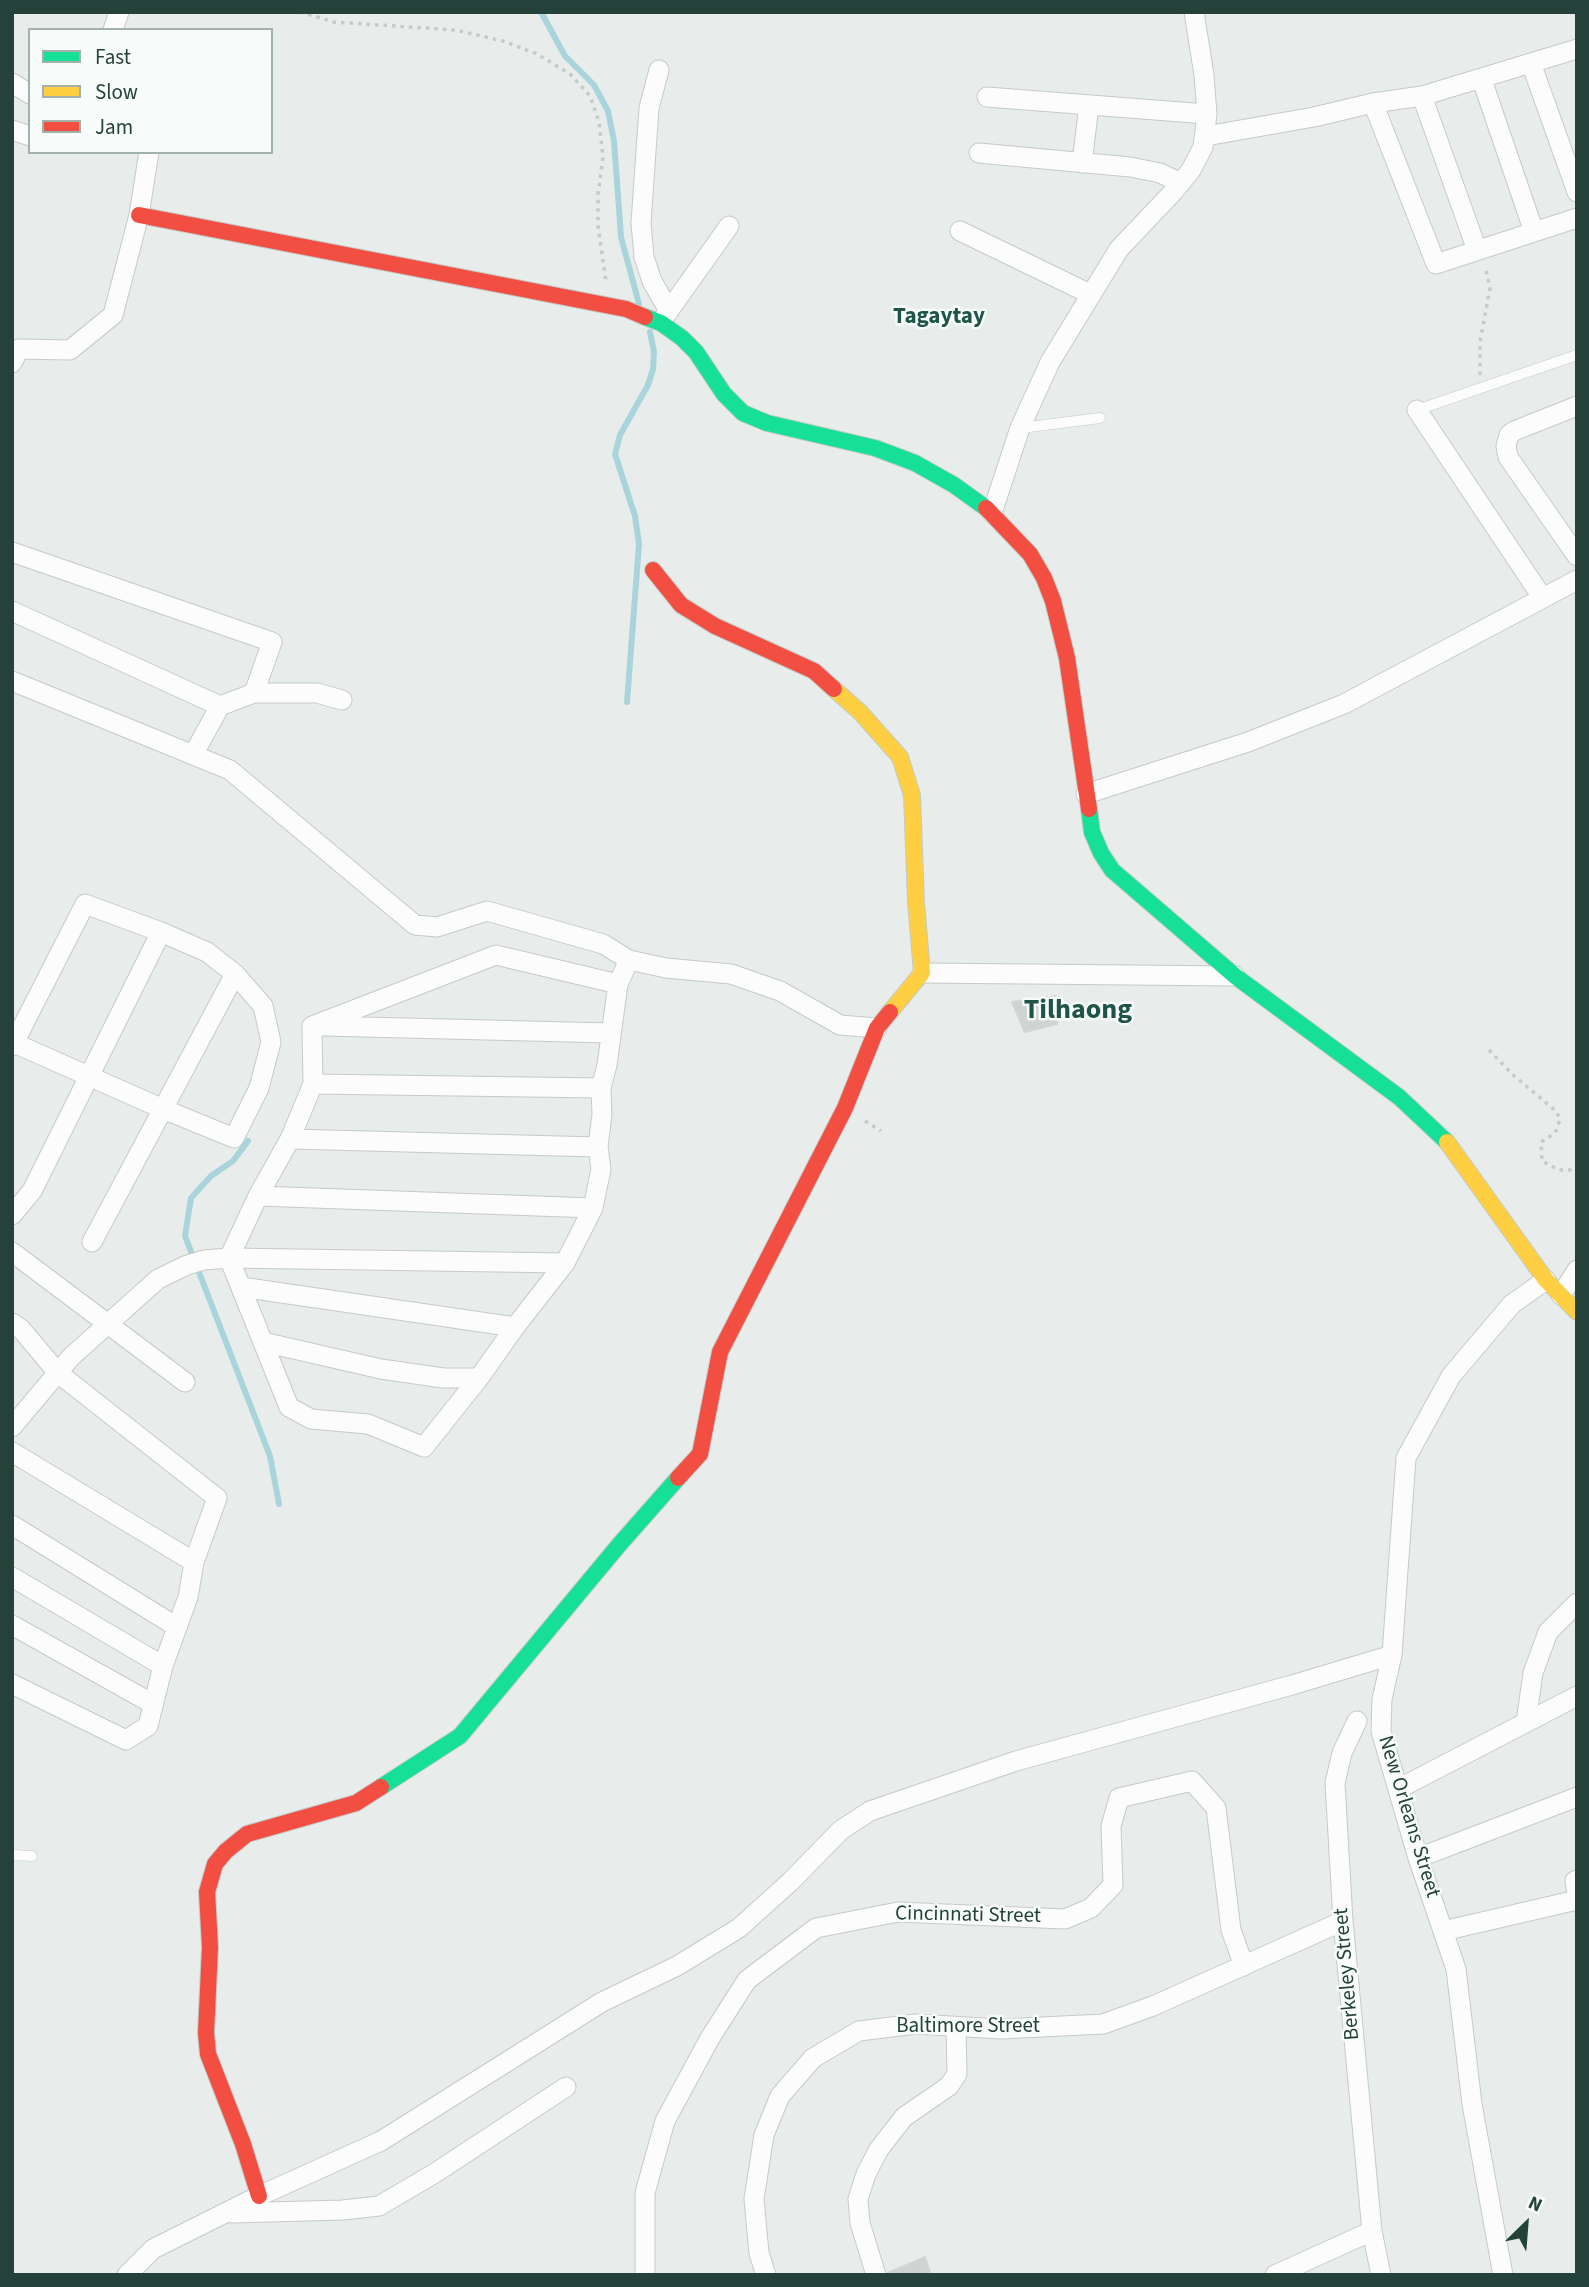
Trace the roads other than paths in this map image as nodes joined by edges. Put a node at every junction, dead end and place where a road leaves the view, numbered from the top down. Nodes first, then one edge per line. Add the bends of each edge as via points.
1 (1194, 12) edge
2 (1577, 48) edge
3 (1531, 63) junction
4 (659, 70) dead end
5 (1482, 80) junction
6 (12, 83) edge
7 (28, 93) edge
8 (1422, 96) junction
9 (987, 97) dead end
10 (1373, 103) junction
11 (1089, 104) junction
12 (1206, 114) junction
13 (1206, 136) junction
14 (979, 153) dead end
15 (149, 154) edge
16 (1082, 163) junction
17 (1181, 183) junction
18 (1577, 192) edge
19 (139, 215) junction
20 (1577, 218) edge
21 (729, 226) dead end
22 (960, 231) dead end
23 (1534, 232) junction
24 (1477, 250) junction
25 (1090, 294) junction
26 (665, 317) junction
27 (1577, 355) edge
28 (12, 363) edge
29 (1577, 406) edge
30 (1417, 410) joint
31 (1100, 418) dead end
32 (1020, 428) junction
33 (992, 513) junction
34 (12, 552) edge
35 (1577, 556) edge
36 (653, 570) dead end
37 (1577, 580) edge
38 (1542, 597) junction
39 (12, 611) edge
40 (12, 681) edge
41 (254, 693) junction
42 (342, 700) dead end
43 (220, 706) junction
44 (193, 755) junction
45 (1086, 794) junction
46 (161, 932) junction
47 (629, 960) junction
48 (235, 974) junction
49 (922, 974) junction
50 (1235, 976) junction
51 (618, 984) junction
52 (312, 1026) junction
53 (877, 1028) junction
54 (610, 1033) junction
55 (13, 1045) edge
56 (89, 1076) junction
57 (313, 1084) junction
58 (601, 1088) junction
59 (163, 1109) junction
60 (289, 1139) junction
61 (598, 1147) junction
62 (258, 1196) junction
63 (593, 1208) junction
64 (12, 1215) edge
65 (92, 1242) dead end
66 (12, 1252) edge
67 (229, 1258) junction
68 (565, 1263) junction
69 (1577, 1270) edge
70 (1546, 1280) junction
71 (241, 1287) junction
72 (1561, 1296) junction
73 (1577, 1312) edge
74 (108, 1326) junction
75 (515, 1326) junction
76 (15, 1330) edge
77 (263, 1342) junction
78 (58, 1373) junction
79 (479, 1378) junction
80 (185, 1382) dead end
81 (12, 1427) edge
82 (12, 1452) edge
83 (12, 1525) edge
84 (194, 1562) junction
85 (12, 1577) edge
86 (1577, 1603) edge
87 (12, 1625) edge
88 (177, 1627) junction
89 (1392, 1654) junction
90 (163, 1666) junction
91 (12, 1684) edge
92 (1577, 1696) edge
93 (153, 1704) junction
94 (1357, 1721) dead end
95 (1526, 1722) junction
96 (1398, 1789) junction
97 (1577, 1797) edge
98 (12, 1855) edge
99 (32, 1856) dead end
100 (1418, 1858) junction
101 (1577, 1880) edge
102 (1577, 1893) edge
103 (1577, 1900) edge
104 (1343, 1921) junction
105 (1443, 1931) junction
106 (1244, 1966) junction
107 (956, 2027) junction
108 (566, 2087) dead end
109 (258, 2196) junction
110 (224, 2213) junction
111 (1372, 2231) junction
112 (127, 2275) edge
113 (645, 2275) edge
114 (766, 2275) edge
115 (876, 2275) edge
116 (1275, 2275) edge
117 (1381, 2275) edge
118 (1503, 2275) edge

1 - 12 street
2 - 3 street
3 - 5 street
3 - 18 street
4 - 26 street via 649,108 641,223 644,257
5 - 8 street
5 - 23 street
6 - 7 street
8 - 10 street
8 - 24 street
9 - 11 street
10 - 13 street
10 - 24 street via 1436,264
11 - 12 street
11 - 16 street
12 - 13 street
13 - 17 street
14 - 16 street
15 - 19 street
16 - 17 street via 1148,170
17 - 25 street via 1119,249
19 - 26 street
19 - 28 street via 113,315 70,350 19,349
20 - 23 street
21 - 26 street
22 - 25 street
23 - 24 street
25 - 32 street via 1050,362
26 - 33 street via 743,414 876,448 915,463
27 - 30 lane
29 - 35 street via 1514,431 1506,446 1508,457
30 - 38 street
31 - 32 lane
32 - 33 street
33 - 45 street via 1030,554 1053,601 1067,658
34 - 41 street via 272,642
36 - 49 street via 681,605 715,626 814,671 860,712 900,757 912,795
37 - 38 street
38 - 45 street via 1344,704 1248,742
39 - 43 street
40 - 44 street
41 - 42 street via 317,693
41 - 43 street
43 - 44 street
44 - 47 street via 230,770 415,925 437,927 487,911 603,944
45 - 50 street via 1092,832 1112,870
46 - 48 street via 207,952
46 - 55 street via 85,904
46 - 56 street
47 - 51 street
47 - 53 street via 731,974 780,991 840,1024
48 - 59 street
48 - 59 street via 262,1006 271,1042 259,1088 234,1138
49 - 50 street
49 - 53 street
50 - 70 street via 1399,1097 1452,1146
51 - 52 street via 496,955
51 - 54 street
52 - 54 street
52 - 57 street
53 - 109 street via 845,1108 720,1352 700,1454 460,1736 356,1803 247,1834 215,1864 206,1892 208,2054
54 - 58 street
55 - 56 street
56 - 59 street
56 - 64 street via 32,1191
57 - 58 street
57 - 60 street
58 - 61 street
59 - 65 street
60 - 61 street
60 - 62 street
61 - 63 street via 601,1169
62 - 63 street
62 - 67 street
63 - 68 street
66 - 74 street
67 - 68 street
67 - 71 street
67 - 74 street via 195,1262 158,1279
68 - 75 street
69 - 72 street
70 - 72 street
70 - 89 street, New Orleans Street via 1512,1304 1451,1376 1406,1458
71 - 75 street
71 - 77 street
72 - 73 street
74 - 78 street
74 - 80 street
75 - 79 street
76 - 78 street
77 - 79 street via 382,1369
77 - 79 street via 289,1407 311,1419 368,1424 424,1447
78 - 81 street
78 - 84 street via 217,1498
82 - 84 street
83 - 88 street
84 - 88 street
85 - 90 street
86 - 95 street via 1548,1632 1533,1673
87 - 93 street
88 - 90 street
89 - 96 street, New Orleans Street via 1382,1699 1381,1731
89 - 109 street via 1016,1761 870,1811 841,1830 739,1928 677,1966 602,2002 382,2141
90 - 93 street
91 - 93 street via 126,1740 148,1726
92 - 95 street
94 - 104 street, Berkeley Street via 1335,1783
95 - 96 street
96 - 100 street, New Orleans Street
97 - 100 street
98 - 99 lane
100 - 105 street, New Orleans Street
101 - 102 street
103 - 105 street
104 - 106 street, Baltimore Street
104 - 111 street, Berkeley Street
105 - 118 street, New Orleans Street via 1457,1969 1472,2104
106 - 107 street, Baltimore Street via 1103,2024
106 - 113 street, Cincinnati Street via 1231,1930 1216,1808 1192,1781 1119,1798 1111,1826 1112,1885 1091,1908 1065,1919 898,1912 817,1928 747,1980 665,2121 645,2193
107 - 114 street, Baltimore Street via 916,2024 859,2031 813,2058 780,2096 764,2135 754,2199
107 - 115 street via 957,2074 949,2086 904,2117 878,2149 866,2174 858,2200 860,2223
108 - 110 street via 379,2206
109 - 110 street
110 - 112 street via 153,2249
111 - 116 street
111 - 117 street, Berkeley Street

